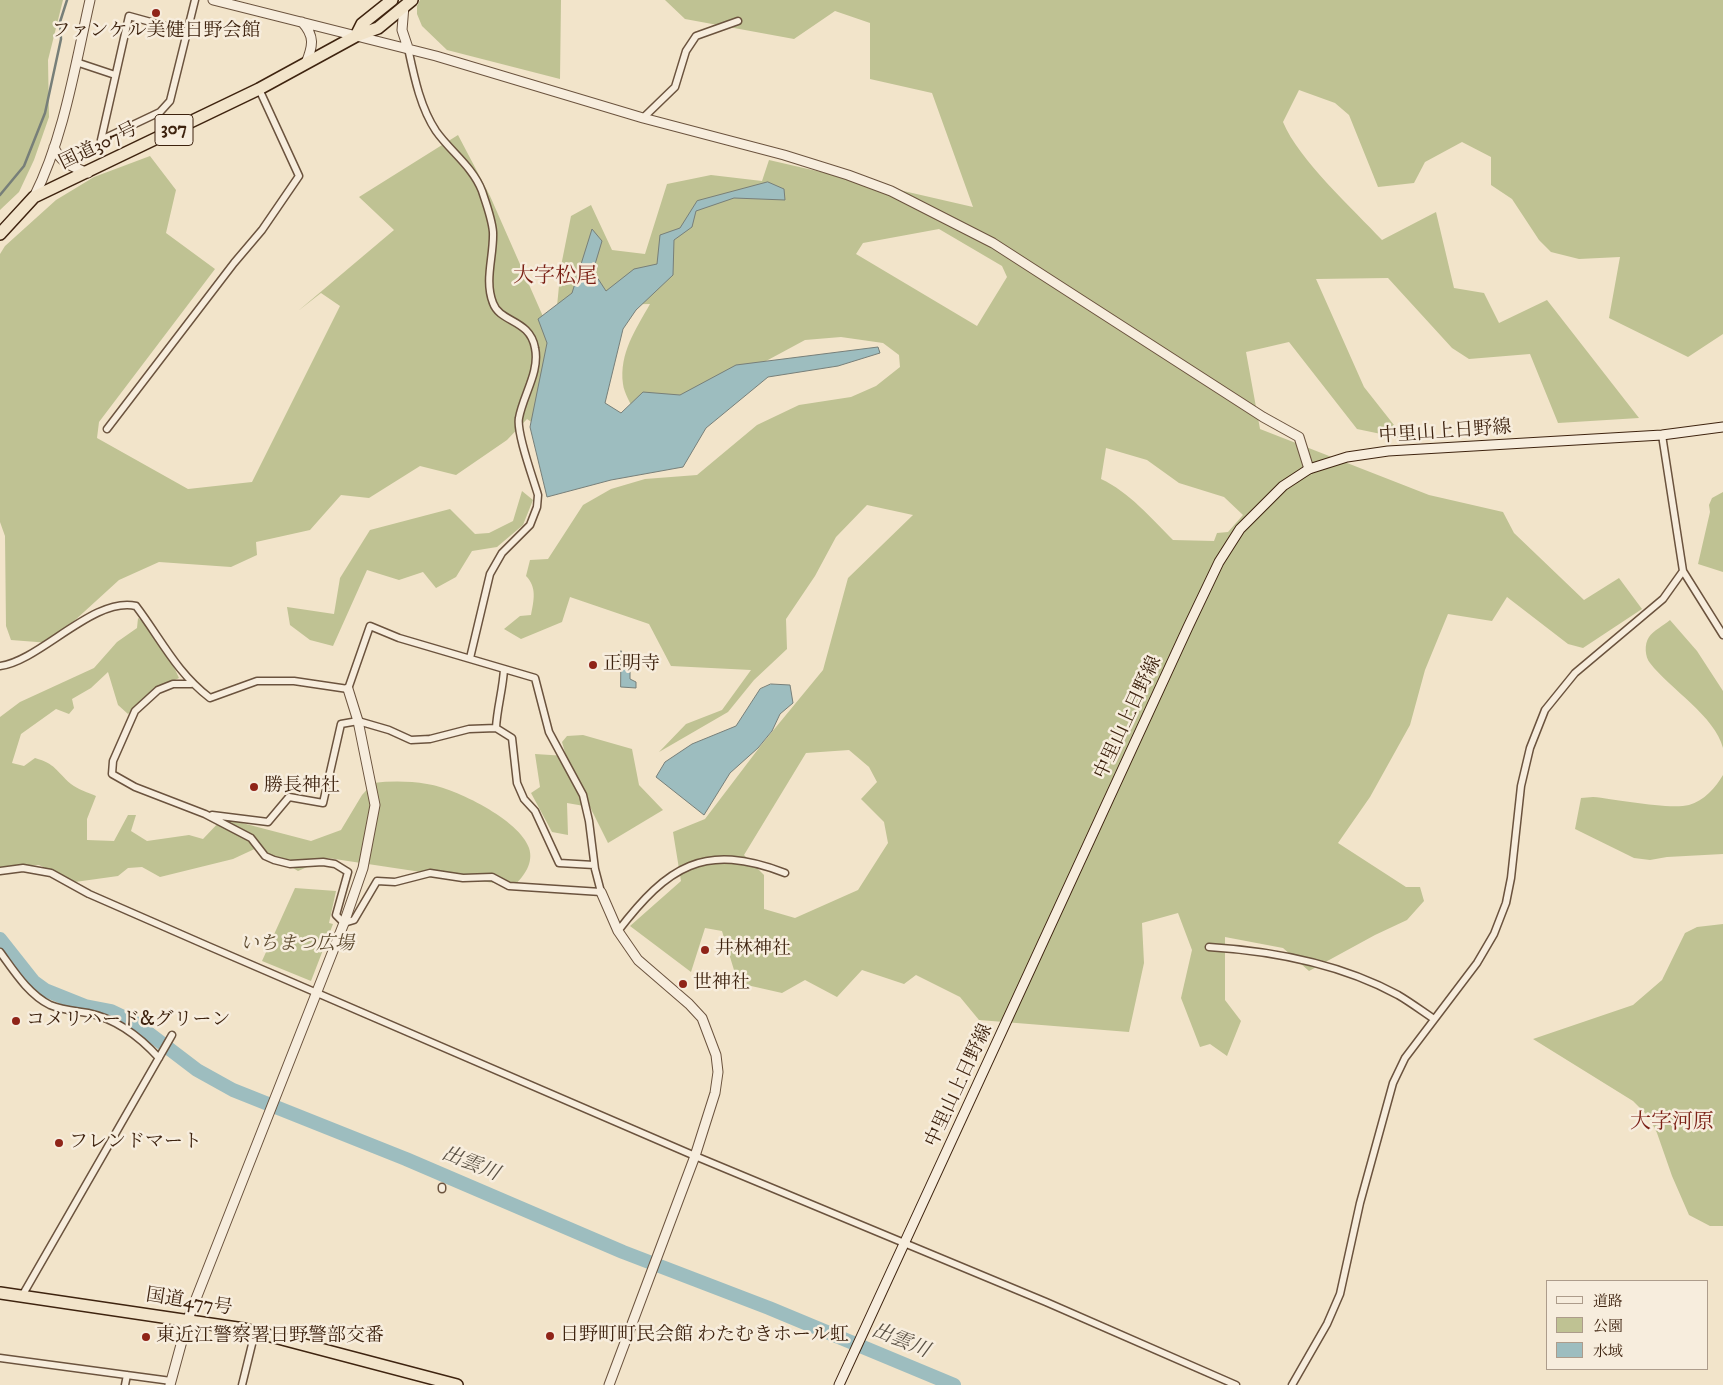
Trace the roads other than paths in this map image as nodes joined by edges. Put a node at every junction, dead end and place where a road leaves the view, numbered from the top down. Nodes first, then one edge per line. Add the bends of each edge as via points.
1 (90, 0) edge
2 (195, 0) edge
3 (214, 0) edge
4 (392, 0) edge
5 (408, 3) edge
6 (738, 21) dead end
7 (302, 22) junction
8 (187, 32) junction
9 (356, 36) junction
10 (408, 48) junction
11 (76, 62) junction
12 (306, 63) junction
13 (115, 75) junction
14 (259, 89) junction
15 (643, 118) junction
16 (54, 147) junction
17 (88, 172) junction
18 (34, 198) junction
19 (0, 234) edge
20 (1723, 427) edge
21 (107, 429) dead end
22 (1662, 435) junction
23 (1309, 469) junction
24 (1683, 571) junction
25 (1723, 635) edge
26 (470, 658) junction
27 (0, 666) edge
28 (504, 669) junction
29 (191, 684) junction
30 (348, 690) junction
31 (358, 721) junction
32 (496, 728) junction
33 (206, 814) junction
34 (594, 865) junction
35 (0, 871) edge
36 (785, 873) dead end
37 (601, 892) junction
38 (344, 924) junction
39 (618, 931) junction
40 (1209, 947) dead end
41 (0, 952) edge
42 (316, 992) junction
43 (1434, 1019) junction
44 (172, 1036) dead end
45 (159, 1058) junction
46 (695, 1156) junction
47 (904, 1243) junction
48 (0, 1293) edge
49 (22, 1296) junction
50 (188, 1320) junction
51 (255, 1332) junction
52 (0, 1358) edge
53 (128, 1375) junction
54 (171, 1383) edge
55 (444, 1383) edge
56 (125, 1385) edge
57 (242, 1385) edge
58 (458, 1385) edge
59 (609, 1385) edge
60 (839, 1385) edge
61 (1236, 1385) edge
62 (1292, 1385) edge

1 - 11 street
2 - 8 street
3 - 7 street
4 - 9 highway, 国道307号 / 307 via 362,24
5 - 9 highway, 国道307号 / 307 via 378,28
5 - 10 street via 402,30
6 - 15 street via 696,36 686,51 675,88
7 - 9 street
7 - 12 street via 313,43
8 - 13 street via 129,16
8 - 13 street via 170,101 160,112 101,140
9 - 10 street
9 - 12 highway, 国道307号 / 307
10 - 15 street
10 - 26 street via 427,115 436,132 473,174 481,189 493,231 489,289 492,303 496,311 530,333 535,348 535,362 518,420 538,495 538,507 530,525 502,553 490,574
11 - 13 street
11 - 16 street
12 - 14 highway, 国道307号 / 307
14 - 17 highway, 国道307号 / 307
14 - 21 street via 299,176 262,230
15 - 23 street via 848,175 891,192 993,243 1299,437
16 - 17 street via 65,164
16 - 18 street
17 - 18 highway, 国道307号 / 307
18 - 19 highway, 国道307号 / 307
20 - 22 street, 中里山上日野線
22 - 23 street, 中里山上日野線 via 1388,451
22 - 24 street
23 - 47 street, 中里山上日野線 via 1264,503 1240,529 1220,562
24 - 25 street
24 - 43 street via 1663,599 1575,673 1545,710 1530,748 1522,786 1506,904 1477,963
26 - 28 street
26 - 30 street via 399,638 370,626
27 - 29 street via 7,666 93,616 126,604 136,606
28 - 32 street
28 - 34 street via 535,678 549,732 583,794
29 - 30 street via 210,698 257,681 294,681
29 - 33 street via 173,684 158,690 135,711 114,761 112,774 135,787
30 - 31 street
31 - 32 street via 411,740 430,739 469,729
31 - 33 street via 342,724 323,803 289,797 268,822
31 - 38 street via 375,805 363,868
32 - 34 street via 512,738 517,783 524,799 535,811 559,863
33 - 38 street via 252,838 265,856 274,860 290,864 329,863 348,872 336,915
34 - 37 street
35 - 42 street via 24,868 51,873 89,894
36 - 39 street via 762,864 713,860 681,868 635,910
37 - 38 street via 509,886 492,877 463,878 430,873 395,882 377,880 354,920
37 - 39 street
38 - 42 street
39 - 46 street via 638,960 702,1018 712,1043 717,1084
40 - 43 street via 1253,950 1336,969 1399,996
41 - 45 street via 38,997 51,1005 108,1019 144,1041
42 - 46 street
42 - 50 street
43 - 62 street via 1406,1058 1393,1083 1360,1203 1340,1294
44 - 45 street
45 - 49 street
46 - 47 street
46 - 59 street
47 - 60 street, 中里山上日野線
47 - 61 street
48 - 49 highway, 国道477号
49 - 50 highway, 国道477号
50 - 51 highway, 国道477号
50 - 54 street
51 - 55 highway, 国道477号
51 - 57 street
52 - 53 street
53 - 54 street
53 - 56 street
55 - 58 highway, 国道477号

